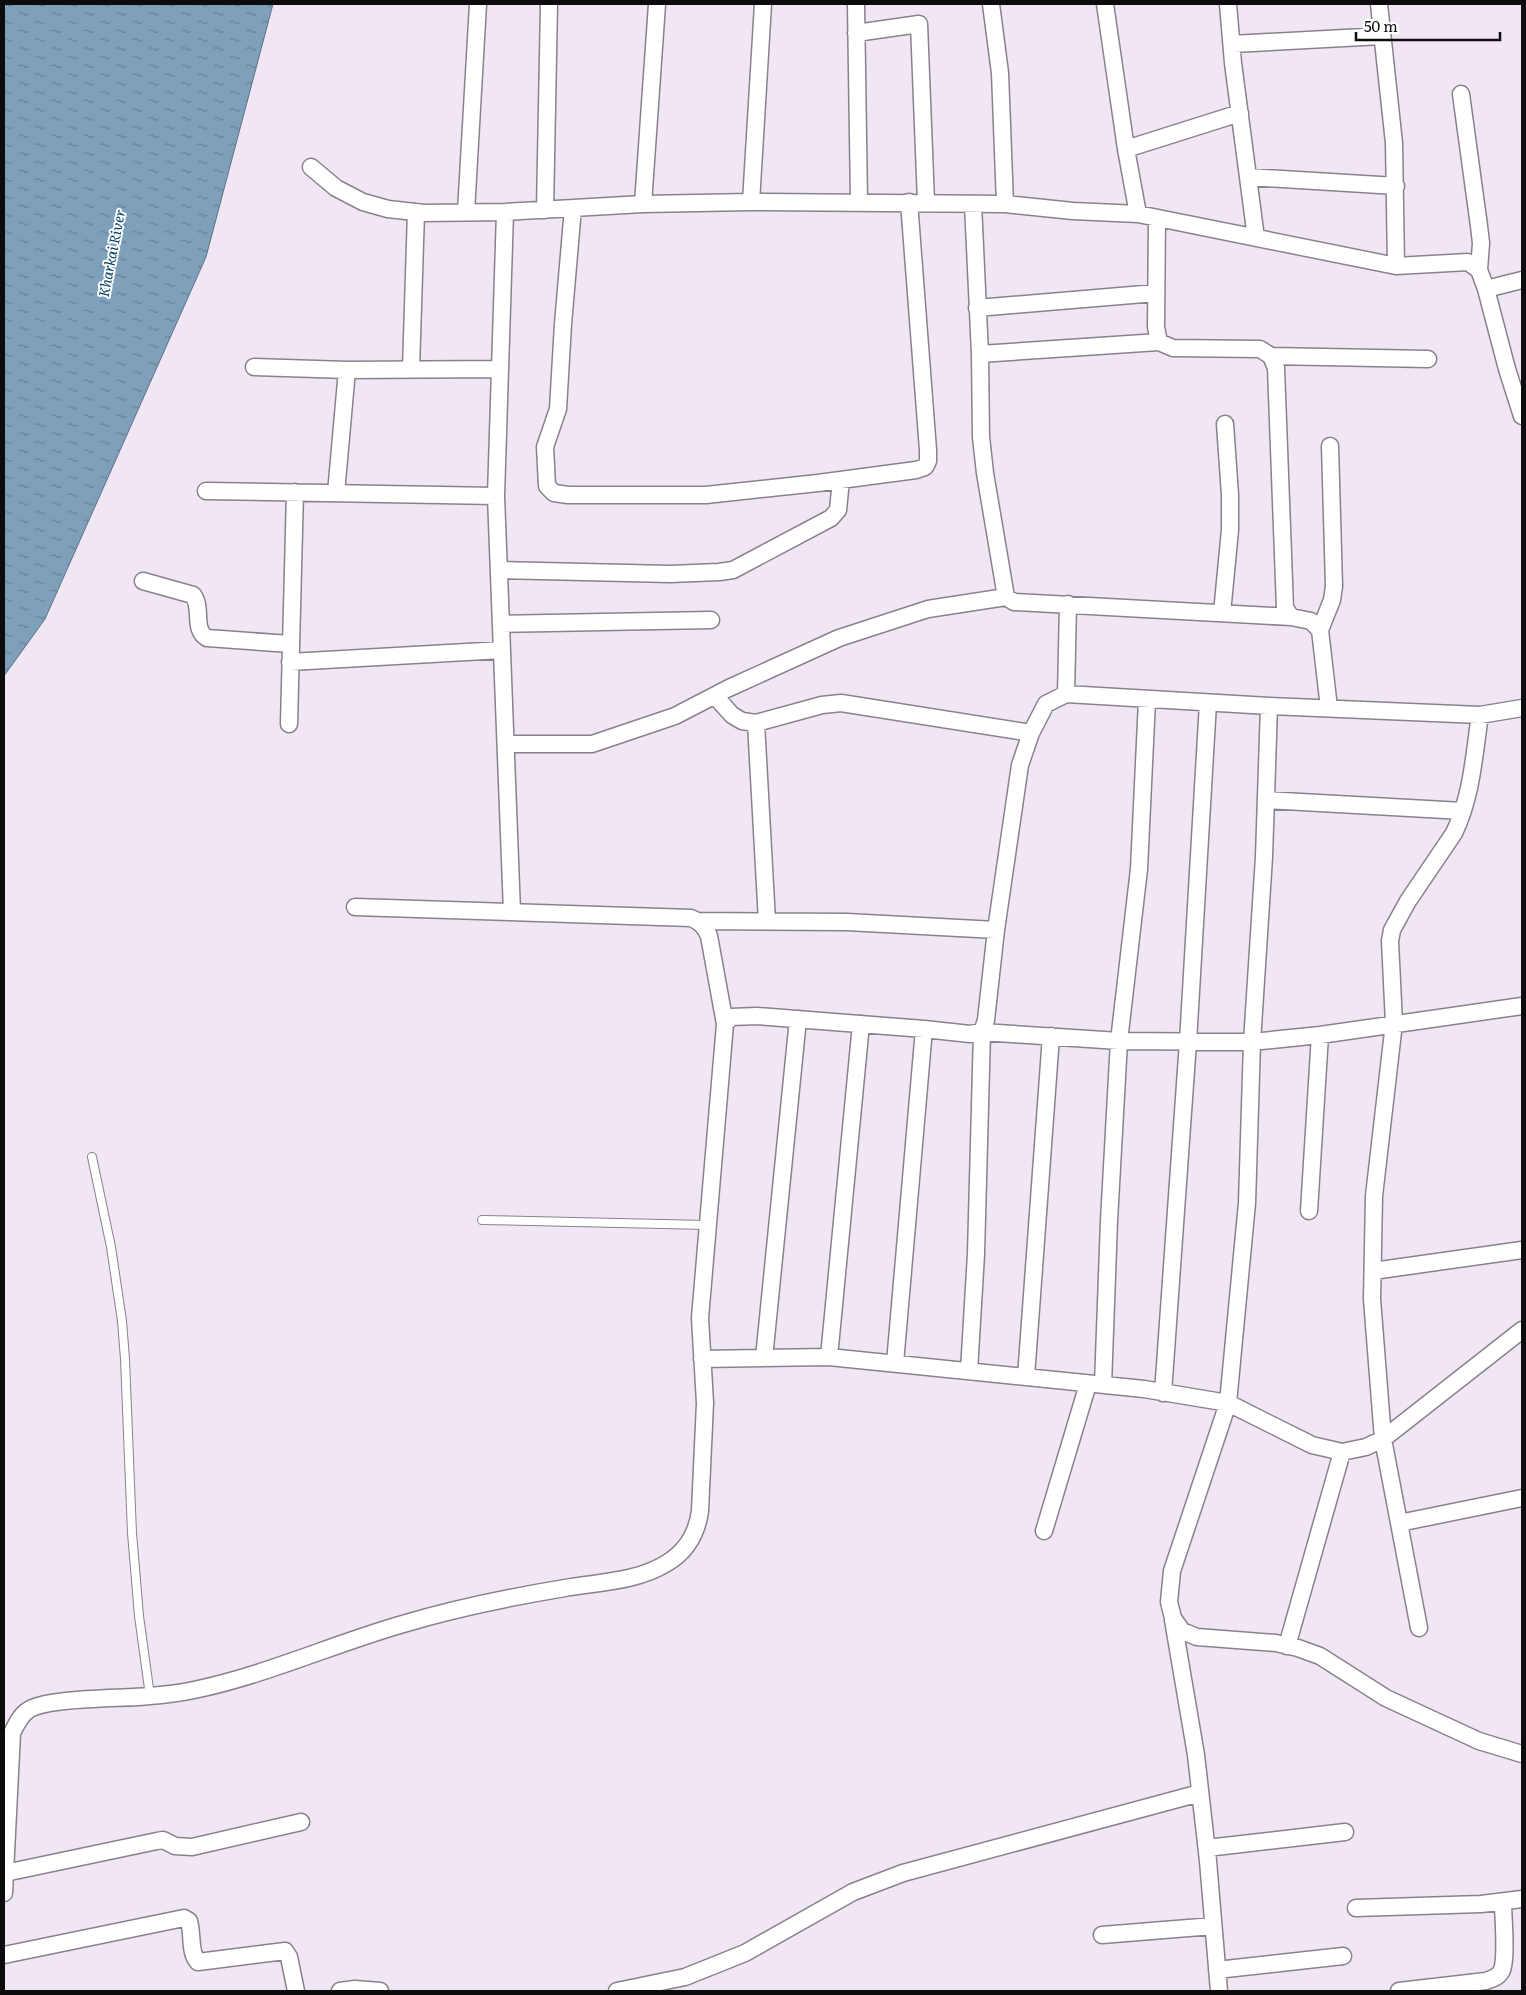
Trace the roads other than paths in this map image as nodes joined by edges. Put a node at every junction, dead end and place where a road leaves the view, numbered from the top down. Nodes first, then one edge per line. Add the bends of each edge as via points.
1 (478, 4) edge
2 (549, 4) edge
3 (657, 4) edge
4 (763, 4) edge
5 (856, 4) edge
6 (991, 4) edge
7 (1228, 4) edge
8 (1379, 4) edge
9 (1109, 5) edge
10 (856, 33) junction
11 (1382, 36) junction
12 (1232, 44) junction
13 (1461, 94) dead end
14 (1240, 113) junction
15 (1126, 149) junction
16 (311, 167) dead end
17 (1248, 177) junction
18 (1396, 186) junction
19 (751, 202) junction
20 (859, 202) junction
21 (909, 202) junction
22 (926, 202) junction
23 (644, 204) junction
24 (973, 204) junction
25 (1005, 204) junction
26 (573, 208) junction
27 (545, 210) junction
28 (416, 212) junction
29 (466, 212) junction
30 (505, 212) junction
31 (1138, 214) junction
32 (1157, 218) junction
33 (1256, 238) junction
34 (1396, 266) junction
35 (1479, 270) junction
36 (1522, 280) edge
37 (1486, 289) junction
38 (1156, 293) junction
39 (977, 308) junction
40 (1160, 342) junction
41 (980, 354) junction
42 (1271, 356) junction
43 (1428, 359) dead end
44 (254, 367) dead end
45 (411, 369) junction
46 (500, 369) junction
47 (347, 370) junction
48 (1517, 383) edge
49 (1522, 416) edge
50 (1226, 424) dead end
51 (1330, 446) dead end
52 (841, 480) junction
53 (206, 491) dead end
54 (294, 492) junction
55 (336, 492) junction
56 (496, 496) junction
57 (499, 570) junction
58 (143, 581) dead end
59 (1006, 597) junction
60 (1068, 604) junction
61 (1222, 613) junction
62 (1291, 617) junction
63 (710, 620) dead end
64 (501, 624) junction
65 (1320, 630) junction
66 (290, 644) junction
67 (502, 650) junction
68 (290, 662) junction
69 (1066, 694) junction
70 (715, 696) junction
71 (1147, 700) junction
72 (1208, 703) junction
73 (1269, 706) junction
74 (1329, 708) junction
75 (1522, 708) edge
76 (1480, 715) junction
77 (756, 723) junction
78 (289, 724) dead end
79 (1031, 733) junction
80 (506, 744) junction
81 (1266, 800) junction
82 (1463, 811) junction
83 (355, 907) dead end
84 (512, 912) junction
85 (699, 921) junction
86 (767, 921) junction
87 (996, 930) junction
88 (1522, 1006) edge
89 (798, 1019) junction
90 (1394, 1023) junction
91 (725, 1024) junction
92 (861, 1024) junction
93 (924, 1029) junction
94 (982, 1032) junction
95 (1320, 1035) junction
96 (1051, 1036) junction
97 (1119, 1041) junction
98 (1188, 1042) junction
99 (1252, 1042) junction
100 (92, 1157) dead end
101 (1309, 1211) dead end
102 (482, 1220) dead end
103 (707, 1225) junction
104 (1522, 1250) edge
105 (1373, 1272) junction
106 (1521, 1334) edge
107 (829, 1357) junction
108 (764, 1358) junction
109 (702, 1359) junction
110 (895, 1364) junction
111 (969, 1371) junction
112 (1026, 1377) junction
113 (1095, 1384) junction
114 (1163, 1392) junction
115 (1228, 1403) junction
116 (1383, 1439) junction
117 (1342, 1452) junction
118 (1522, 1498) edge
119 (1399, 1523) junction
120 (1044, 1531) dead end
121 (1172, 1618) junction
122 (1419, 1628) dead end
123 (1287, 1646) junction
124 (150, 1696) junction
125 (1522, 1754) edge
126 (1200, 1793) junction
127 (301, 1822) dead end
128 (1344, 1832) dead end
129 (1207, 1848) junction
130 (5, 1873) edge
131 (4, 1893) edge
132 (1522, 1899) edge
133 (1503, 1902) junction
134 (1356, 1908) dead end
135 (1213, 1926) junction
136 (1102, 1934) dead end
137 (4, 1955) edge
138 (1343, 1956) dead end
139 (1217, 1970) junction
140 (296, 1991) edge
141 (340, 1991) edge
142 (380, 1991) edge
143 (617, 1991) edge
144 (1219, 1991) edge
145 (1399, 1991) edge

1 - 29 street
2 - 27 street
3 - 23 street
4 - 19 street
5 - 10 street
6 - 25 street via 1000,73
7 - 12 street
8 - 11 street
9 - 15 street
10 - 20 street
10 - 22 street via 919,24
11 - 12 street
11 - 18 street
12 - 14 street
13 - 35 street via 1481,243
14 - 15 street
14 - 17 street
15 - 31 street
16 - 28 street via 336,188 363,202
17 - 18 street
17 - 33 street
18 - 34 street
19 - 20 street
19 - 23 street
20 - 21 street
21 - 22 street
21 - 52 street via 928,461 925,467 916,470
22 - 24 street
23 - 26 street
24 - 25 street
24 - 39 street
25 - 31 street
26 - 27 street
26 - 52 street via 558,408 545,447 547,486 554,493 568,495 706,495
27 - 30 street
28 - 29 street
28 - 45 street
29 - 30 street
30 - 46 street
31 - 32 street
32 - 33 street
32 - 38 street
33 - 34 street
34 - 35 street via 1468,262
35 - 37 street
36 - 37 street
37 - 48 street
38 - 39 street
38 - 40 street via 1156,327
39 - 41 street
40 - 41 street
40 - 42 street via 1173,348 1260,349
41 - 59 street via 982,446
42 - 43 street
42 - 62 street via 1276,368 1285,608
44 - 47 street
45 - 46 street
45 - 47 street
46 - 56 street
47 - 55 street
48 - 49 street
50 - 61 street via 1230,530
51 - 65 street via 1334,586
52 - 57 street via 838,510 831,518 732,570 670,574
53 - 54 street
54 - 55 street
54 - 66 street
55 - 56 street
56 - 57 street
57 - 64 street
58 - 66 street via 193,594 198,603 199,629 207,638
59 - 60 street via 1014,602
59 - 70 street via 928,609 890,620 839,638
60 - 61 street
60 - 69 street
61 - 62 street
62 - 65 street via 1310,622
63 - 64 street
64 - 67 street
65 - 74 street
66 - 68 street
67 - 68 street
67 - 80 street
68 - 78 street
69 - 71 street
69 - 79 street via 1046,704
70 - 77 street via 732,715 742,721
70 - 80 street via 675,716 592,744
71 - 72 street
71 - 97 street via 1139,869
72 - 73 street
72 - 98 street
73 - 74 street
73 - 81 street
74 - 76 street
75 - 76 street
76 - 82 street
77 - 79 street via 822,705 841,704
77 - 86 street
79 - 87 street via 1020,765
80 - 84 street
81 - 82 street
81 - 99 street
82 - 90 street via 1454,833 1392,930
83 - 84 street
84 - 85 street via 691,918
85 - 86 street
85 - 91 street via 712,946
86 - 87 street
87 - 94 street
88 - 90 street
89 - 91 street via 732,1017
89 - 92 street
89 - 108 street
90 - 95 street
90 - 105 street via 1374,1196
91 - 103 street
92 - 93 street
92 - 107 street
93 - 94 street via 970,1034
93 - 110 street
94 - 96 street
94 - 111 street via 976,1254
95 - 99 street
95 - 101 street
96 - 97 street
96 - 112 street
97 - 98 street
97 - 113 street via 1109,1220
98 - 99 street
98 - 114 street
99 - 115 street via 1247,1203
100 - 124 lane via 111,1247 122,1322 132,1533
102 - 103 lane
103 - 109 street via 700,1318
104 - 105 street
105 - 116 street via 1372,1299
106 - 116 street
107 - 108 street
107 - 110 street
108 - 109 street
109 - 124 street via 705,1403 698,1525 681,1553 667,1563 629,1579 534,1594 403,1624 240,1678 194,1690
110 - 111 street
111 - 112 street
112 - 113 street
113 - 114 street
113 - 120 street
114 - 115 street
115 - 117 street via 1312,1445
115 - 121 street via 1172,1571 1169,1602
116 - 117 street
116 - 119 street
117 - 123 street
118 - 119 street
119 - 122 street
121 - 123 street via 1182,1632 1197,1637
121 - 126 street
123 - 125 street via 1320,1656 1386,1698 1432,1721
124 - 130 street via 52,1702 27,1710 12,1732
126 - 129 street
126 - 143 street via 903,1873 853,1892 745,1953 685,1977
127 - 130 street via 192,1847 175,1846 163,1840
128 - 129 street
129 - 135 street
130 - 131 street
132 - 133 street
133 - 134 street
133 - 145 street via 1504,1958 1502,1971 1497,1977
135 - 136 street
135 - 139 street
137 - 140 street via 184,1918 191,1927 194,1955 198,1962 285,1951
138 - 139 street
139 - 144 street
141 - 142 street

